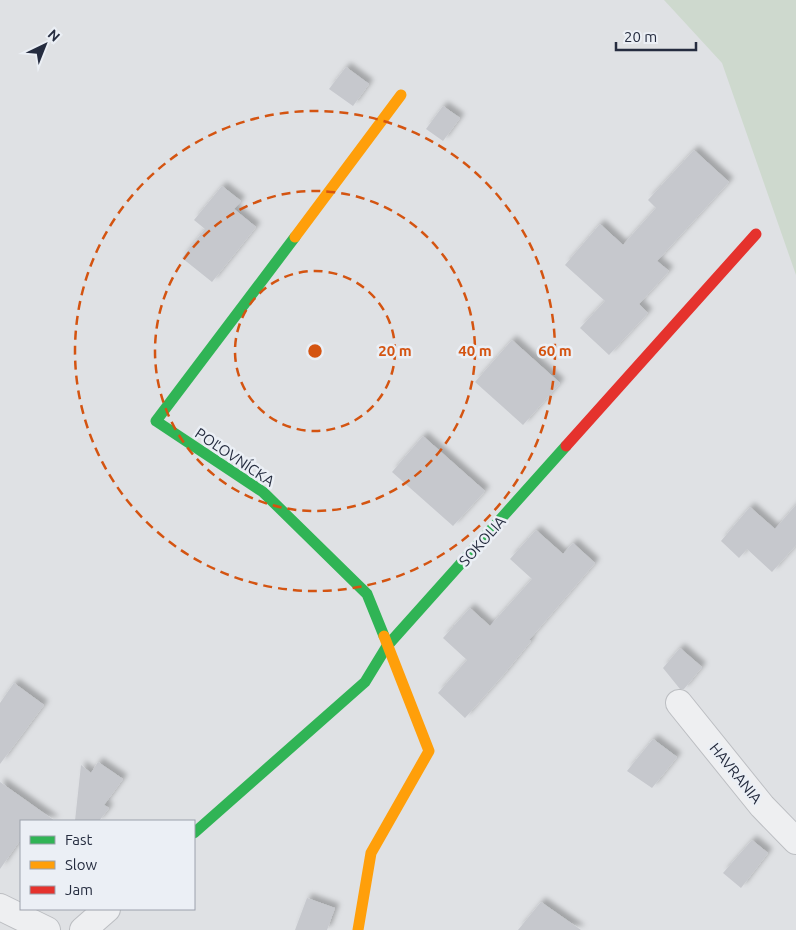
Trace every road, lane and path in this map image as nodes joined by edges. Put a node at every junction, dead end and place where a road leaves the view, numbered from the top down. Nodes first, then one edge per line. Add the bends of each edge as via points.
1 (401, 95) dead end
2 (756, 234) dead end
3 (388, 646) junction
4 (679, 703) dead end
5 (195, 832) edge
6 (796, 841) edge
7 (0, 907) edge
8 (106, 910) edge
9 (47, 930) edge
10 (83, 930) edge
11 (358, 930) edge

1 - 3 street, POĽOVNÍCKA via 156,421 262,492 367,594
2 - 3 street, SOKOLIA
3 - 5 street, SOKOLIA via 365,682
3 - 11 street, POĽOVNÍCKA via 429,751 371,853
4 - 6 street, HAVRANIA via 762,806
7 - 9 street
8 - 10 street

